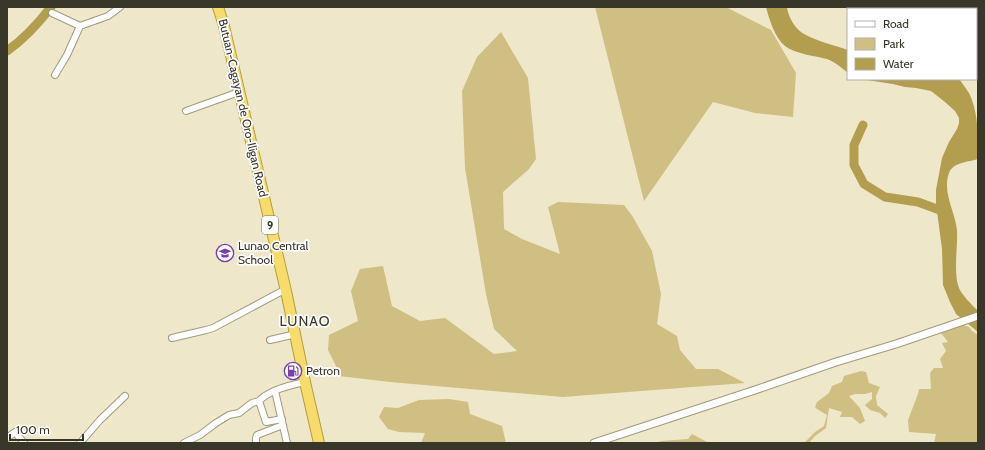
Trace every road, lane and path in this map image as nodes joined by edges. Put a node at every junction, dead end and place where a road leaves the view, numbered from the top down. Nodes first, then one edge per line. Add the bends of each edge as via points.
1 (120, 7) edge
2 (218, 7) edge
3 (52, 13) dead end
4 (80, 26) junction
5 (55, 75) dead end
6 (239, 92) junction
7 (186, 111) dead end
8 (286, 289) junction
9 (978, 316) edge
10 (296, 334) junction
11 (172, 338) dead end
12 (270, 340) dead end
13 (305, 382) junction
14 (275, 391) junction
15 (125, 396) dead end
16 (259, 401) junction
17 (282, 422) junction
18 (7, 438) edge
19 (24, 443) edge
20 (80, 443) edge
21 (184, 443) edge
22 (256, 443) edge
23 (287, 443) edge
24 (319, 443) edge
25 (594, 443) edge

1 - 4 street via 108,16
2 - 6 highway, Butuan-Cagayan de Oro-Iligan Road / 9
3 - 4 street
4 - 5 street
6 - 7 street
6 - 8 highway, Butuan-Cagayan de Oro-Iligan Road / 9
8 - 10 highway, Butuan-Cagayan de Oro-Iligan Road / 9
8 - 11 street via 213,328
9 - 25 street
10 - 12 street
10 - 13 highway, Butuan-Cagayan de Oro-Iligan Road / 9
13 - 14 street
13 - 24 highway, Butuan-Cagayan de Oro-Iligan Road / 9
14 - 16 street via 263,396
14 - 17 street
15 - 20 street
16 - 17 street via 266,422
16 - 21 street
17 - 22 street via 257,436
17 - 23 street
18 - 19 street via 14,432

